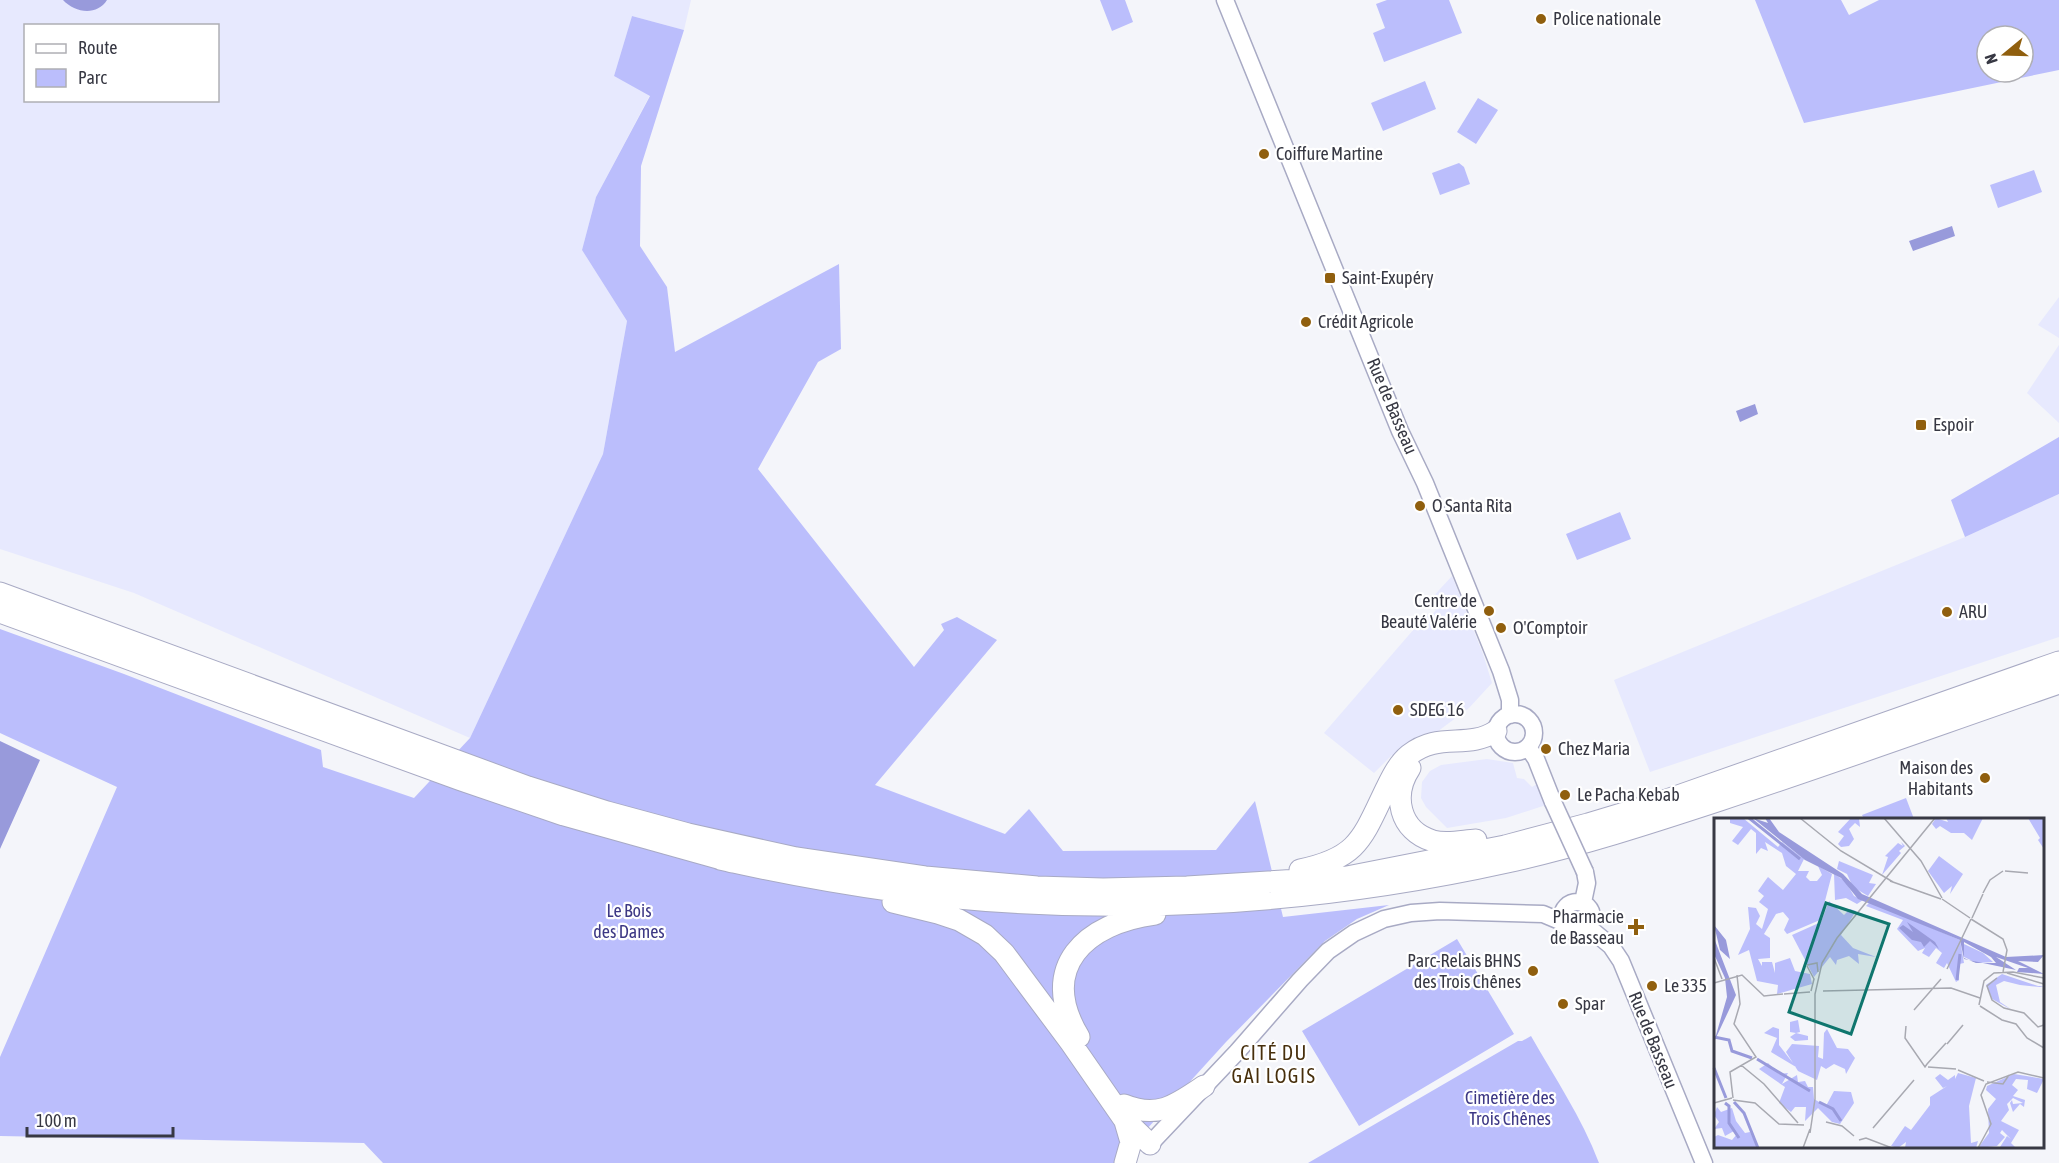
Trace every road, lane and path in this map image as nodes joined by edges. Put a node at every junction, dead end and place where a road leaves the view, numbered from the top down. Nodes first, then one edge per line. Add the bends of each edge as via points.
1 (1225, 0) edge
2 (0, 593) edge
3 (0, 612) edge
4 (2059, 662) edge
5 (2059, 683) edge
6 (1510, 715) junction
7 (1498, 738) junction
8 (1528, 747) junction
9 (1655, 804) junction
10 (720, 859) junction
11 (925, 877) junction
12 (1283, 896) junction
13 (1583, 902) junction
14 (1563, 915) junction
15 (1588, 927) junction
16 (1204, 1086) junction
17 (1124, 1111) junction
18 (1154, 1140) joint
19 (1125, 1163) edge
20 (1704, 1163) edge

1 - 6 street, Rue de Basseau via 1501,671 1510,700
2 - 11 highway via 517,783 607,812 796,858
3 - 10 highway via 564,815
4 - 9 highway
5 - 12 highway via 1758,788 1595,839 1406,882
6 - 7 street via 1501,721
6 - 8 street via 1521,715 1531,722 1534,735
7 - 8 street via 1509,751
7 - 9 highway via 1442,750 1411,765 1399,798 1408,824 1421,836 1449,843 1510,837 1628,807
7 - 11 highway via 1438,741 1412,754 1396,770 1355,845 1319,866 1186,879
8 - 13 street, bridge via 1585,872
9 - 11 highway via 1505,846 1347,877 1103,889
10 - 12 highway via 863,886 993,900 1182,905
10 - 17 highway via 787,879 938,912 985,935 1004,953
12 - 17 highway via 1136,917 1100,931 1074,954 1063,989 1067,1013
13 - 14 street via 1573,902
13 - 15 street via 1592,913
14 - 15 street via 1572,931 1581,932
14 - 16 street via 1411,913 1354,933 1328,951
15 - 20 street, Rue de Basseau via 1611,946 1621,961
16 - 17 highway via 1158,1111
16 - 18 street
17 - 18 highway
17 - 19 highway via 1131,1142

